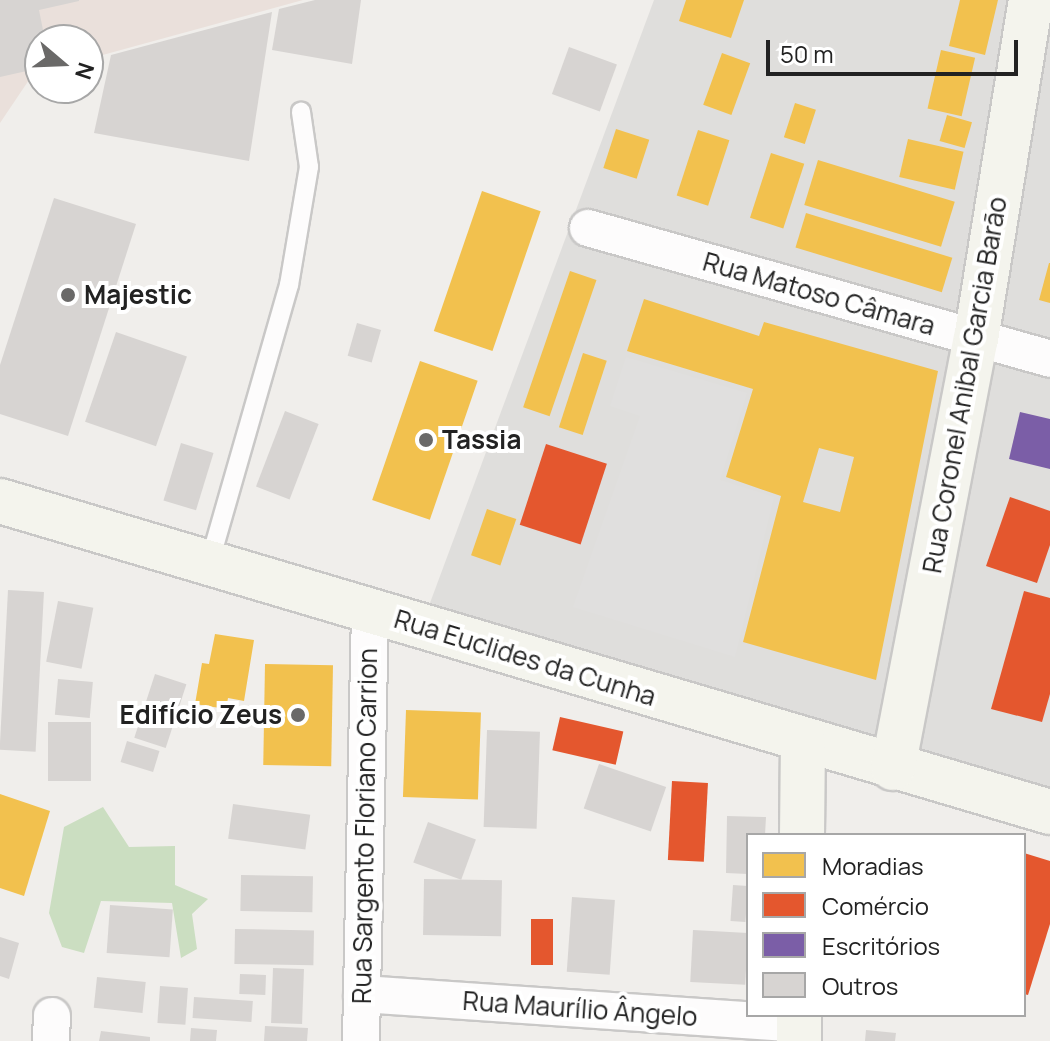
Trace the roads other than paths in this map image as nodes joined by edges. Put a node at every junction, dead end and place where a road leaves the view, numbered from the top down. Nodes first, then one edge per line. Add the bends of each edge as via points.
1 (1031, 0) edge
2 (301, 112) dead end
3 (588, 228) dead end
4 (976, 339) junction
5 (1050, 359) edge
6 (0, 501) edge
7 (209, 564) junction
8 (370, 612) junction
9 (803, 741) junction
10 (893, 768) junction
11 (1050, 812) edge
12 (802, 833) edge
13 (362, 994) junction
14 (799, 1027) edge
15 (361, 1041) edge

1 - 4 main road, Rua Coronel Anibal Garcia Barão
2 - 7 lane via 309,167 289,285
3 - 4 street, Rua Matoso Câmara
4 - 5 street, Rua Matoso Câmara
4 - 10 main road, Rua Coronel Anibal Garcia Barão
6 - 7 main road, Rua Euclides da Cunha
7 - 8 main road, Rua Euclides da Cunha
8 - 9 main road, Rua Euclides da Cunha
8 - 13 street, Rua Sargento Floriano Carrion
9 - 10 main road, Rua Euclides da Cunha
9 - 12 main road
10 - 11 main road, Rua Euclides da Cunha
13 - 14 street, Rua Maurílio Ângelo
13 - 15 street, Rua Sargento Floriano Carrion

